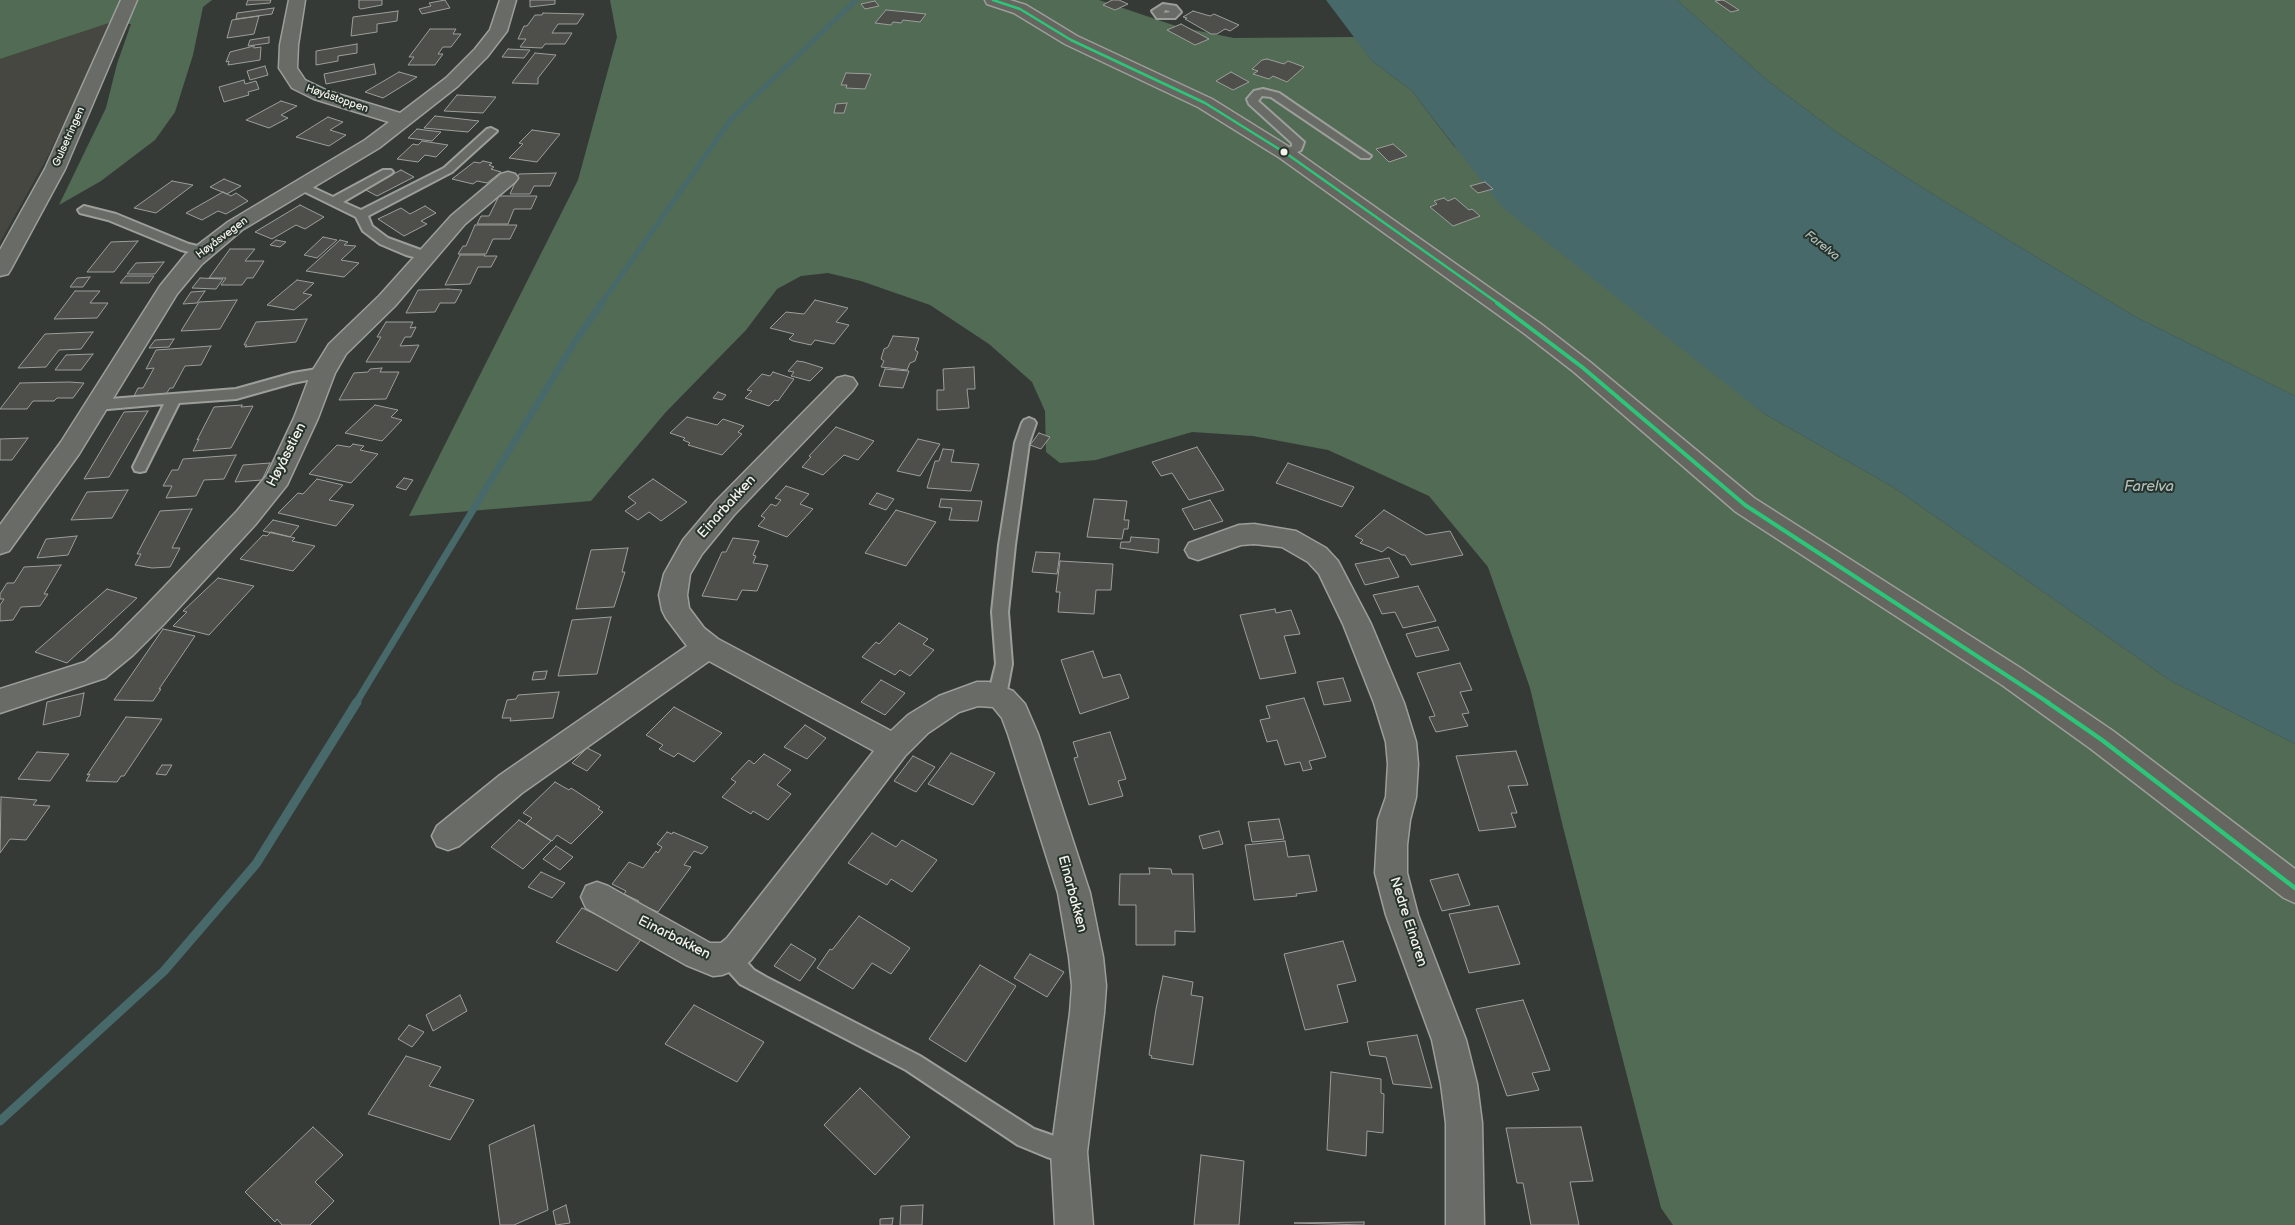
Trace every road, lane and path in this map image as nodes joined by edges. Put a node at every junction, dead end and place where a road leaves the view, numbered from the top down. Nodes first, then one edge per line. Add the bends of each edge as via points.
1 (129, 0) edge
2 (297, 0) edge
3 (508, 0) edge
4 (993, 0) edge
5 (1153, 0) edge
6 (1163, 8) dead end
7 (404, 120) junction
8 (491, 130) dead end
9 (1287, 154) junction
10 (1365, 156) dead end
11 (386, 172) dead end
12 (508, 178) dead end
13 (301, 187) junction
14 (334, 202) junction
15 (84, 210) dead end
16 (360, 215) junction
17 (202, 251) junction
18 (425, 256) junction
19 (0, 269) edge
20 (322, 373) junction
21 (845, 384) dead end
22 (174, 399) junction
23 (97, 405) junction
24 (1029, 423) dead end
25 (140, 467) dead end
26 (0, 544) edge
27 (1198, 550) dead end
28 (708, 648) junction
29 (997, 696) junction
30 (0, 701) edge
31 (894, 747) junction
32 (448, 836) dead end
33 (2295, 888) edge
34 (596, 897) dead end
35 (732, 955) junction
36 (1068, 1152) junction
37 (1074, 1225) edge
38 (1465, 1225) edge

1 - 19 street, Gulsetringen via 55,168
2 - 7 street, Høyåstoppen via 288,68 298,84 321,95
3 - 7 street, Høyåsvegen via 498,31 481,54
4 - 9 main road via 1020,9 1072,40 1205,103
5 - 6 lane
7 - 13 street, Høyåsvegen via 353,157
8 - 16 lane via 448,170
9 - 10 lane via 1296,148 1298,142 1253,102 1258,93 1275,95
9 - 33 main road via 1533,328 1745,504 2021,683 2110,746
11 - 14 lane
12 - 18 street, Høyåsstien via 458,220
13 - 14 lane
13 - 17 street, Høyåsvegen via 235,226
14 - 16 lane
15 - 17 lane via 112,217
16 - 18 lane via 367,228 384,241
17 - 23 street, Høyåsvegen via 168,291
18 - 20 street, Høyåsstien via 387,301 337,349
20 - 22 lane via 236,394
20 - 30 street, Høyåsstien via 278,479 246,518 124,647 94,670
21 - 28 street, Einarbakken via 725,508 685,558 677,574 673,595 676,610 694,636
22 - 23 lane
22 - 25 lane
23 - 26 street, Høyåsvegen
24 - 29 lane via 1022,443 1007,545 1000,612 1004,664
27 - 38 street, Nedre Einaren via 1239,535 1270,535 1287,538 1317,555 1330,568 1392,710 1403,764 1401,797 1391,845 1391,873 1402,915 1449,1040 1459,1084 1464,1123
28 - 31 street, Einarbakken
28 - 32 street via 511,784
29 - 31 street, Einarbakken via 977,694 949,704 918,724
29 - 36 street, Einarbakken via 1009,704 1023,734 1074,892 1082,929 1089,986
31 - 35 street, Einarbakken
34 - 35 street, Einarbakken via 713,960
35 - 36 lane via 747,977 913,1063 1026,1137
36 - 37 street, Einarbakken

